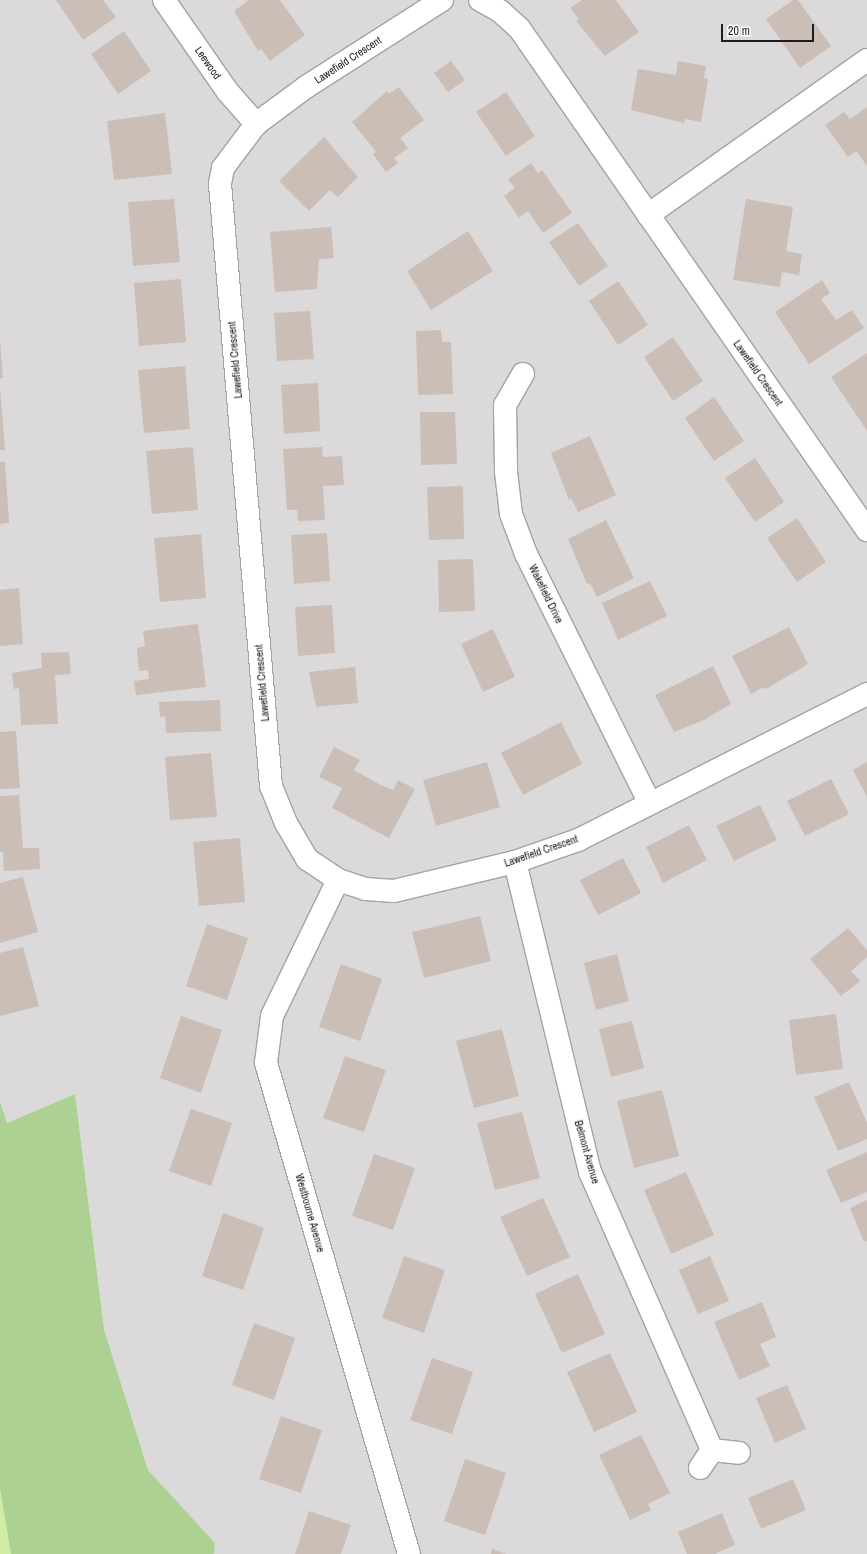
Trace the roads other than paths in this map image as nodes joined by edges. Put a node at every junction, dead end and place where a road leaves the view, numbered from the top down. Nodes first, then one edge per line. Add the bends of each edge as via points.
1 (164, 0) edge
2 (442, 0) edge
3 (480, 0) edge
4 (867, 60) edge
5 (256, 124) junction
6 (648, 215) junction
7 (523, 374) dead end
8 (867, 530) edge
9 (867, 694) edge
10 (649, 802) junction
11 (515, 862) junction
12 (338, 880) junction
13 (712, 1450) junction
14 (739, 1453) dead end
15 (700, 1468) dead end
16 (409, 1554) edge

1 - 5 street, Leewood via 228,92
2 - 5 street, Lawefield Crescent via 306,87
3 - 6 street, Lawefield Crescent via 500,11 519,28
4 - 6 street
5 - 12 street, Lawefield Crescent via 223,168 220,184 271,786 286,823 307,859
6 - 8 street, Lawefield Crescent
7 - 10 street, Wakefield Drive via 505,405 506,472 511,514 526,554
9 - 10 street, Lawefield Crescent
10 - 11 street, Lawefield Crescent via 578,840
11 - 12 street, Lawefield Crescent via 394,891 365,889
11 - 13 street, Belmont Avenue via 590,1172
12 - 16 street, Westbourne Avenue via 272,1016 266,1063
13 - 14 street
13 - 15 street

